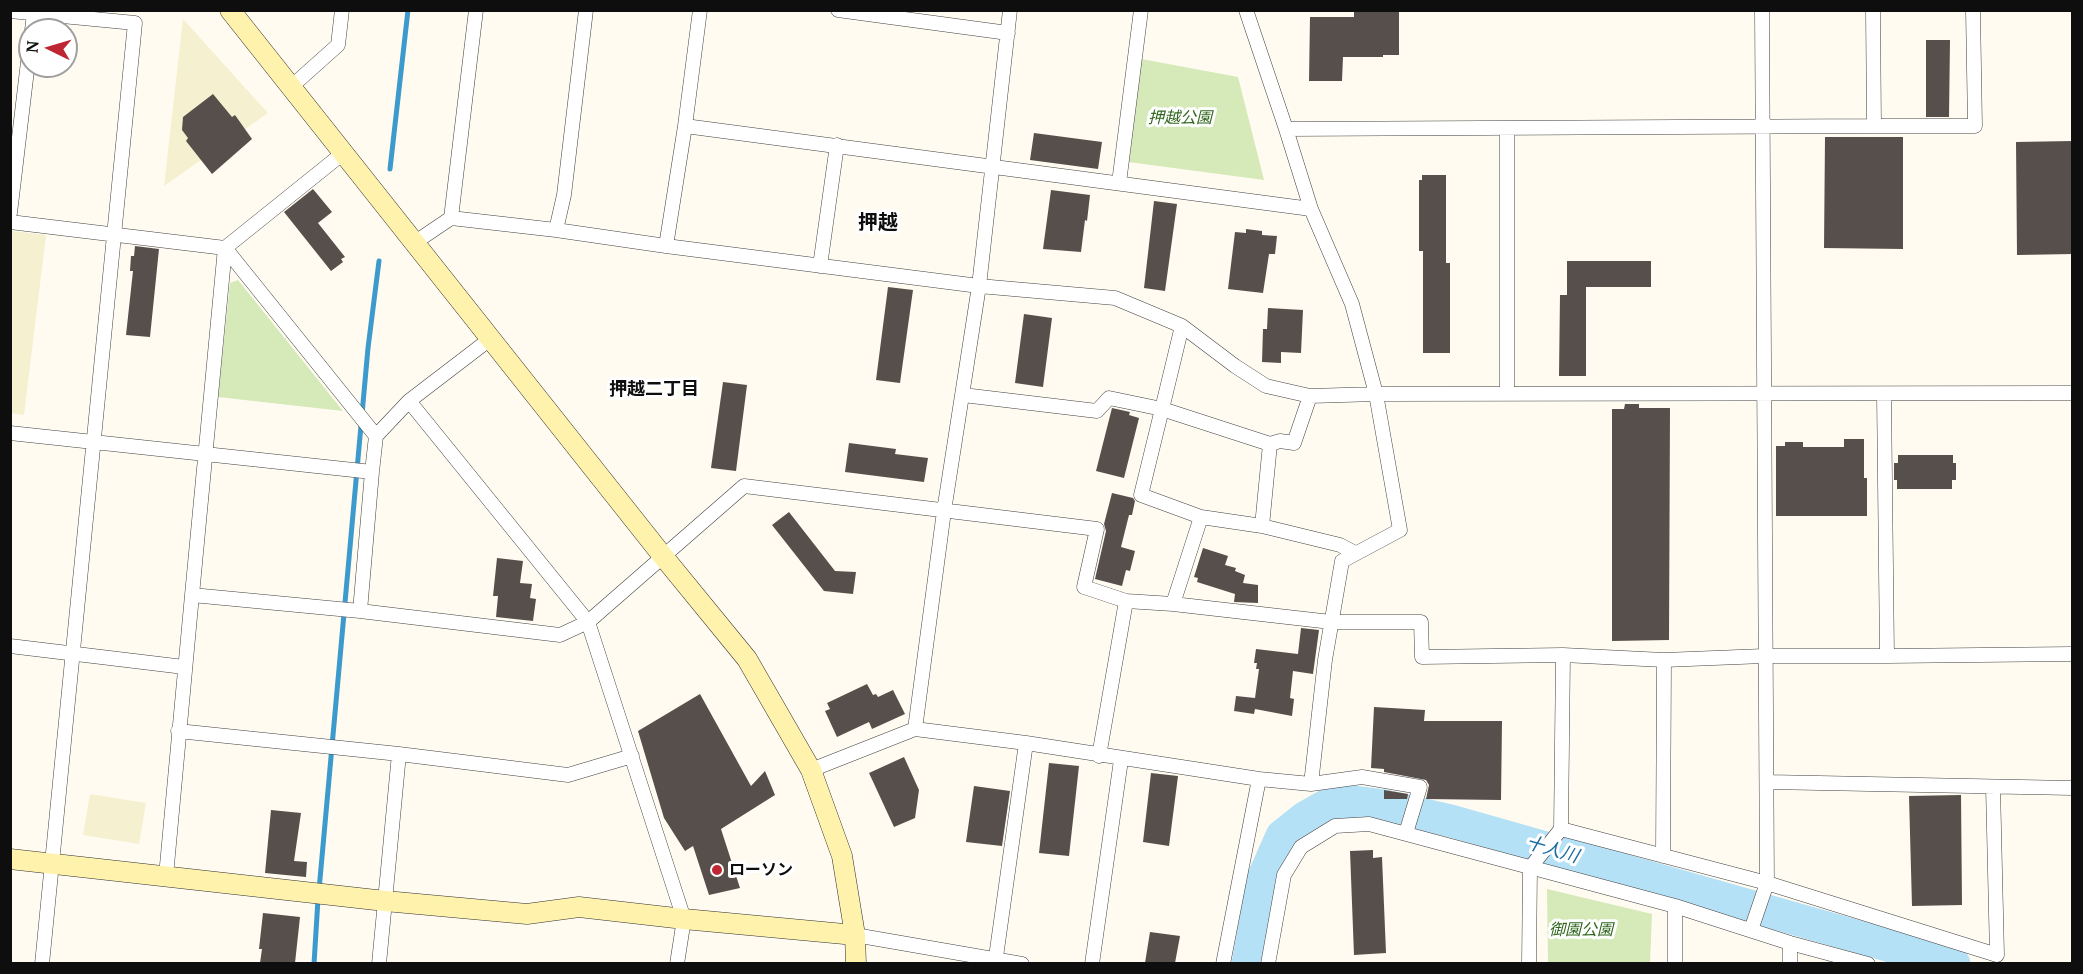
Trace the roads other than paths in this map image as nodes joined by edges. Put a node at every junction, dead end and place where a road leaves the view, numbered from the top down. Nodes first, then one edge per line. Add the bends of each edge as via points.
1 (230, 10) edge
2 (342, 10) edge
3 (476, 10) edge
4 (586, 10) edge
5 (700, 10) edge
6 (838, 10) edge
7 (1010, 10) edge
8 (1141, 10) edge
9 (1246, 10) edge
10 (1762, 10) edge
11 (1873, 10) edge
12 (1973, 10) edge
13 (10, 12) edge
14 (34, 14) junction
15 (34, 18) edge
16 (1008, 33) junction
17 (26, 78) edge
18 (291, 87) junction
19 (685, 126) junction
20 (1874, 126) junction
21 (1764, 127) junction
22 (1286, 129) junction
23 (1507, 129) junction
24 (837, 146) junction
25 (342, 154) junction
26 (993, 166) junction
27 (1119, 183) junction
28 (1311, 209) junction
29 (10, 213) edge
30 (451, 218) junction
31 (10, 222) edge
32 (556, 230) junction
33 (114, 233) junction
34 (414, 243) junction
35 (666, 246) junction
36 (225, 248) junction
37 (820, 266) junction
38 (979, 286) junction
39 (1182, 326) junction
40 (490, 339) junction
41 (1764, 393) junction
42 (2073, 393) edge
43 (1376, 394) junction
44 (1507, 394) junction
45 (1884, 394) junction
46 (963, 395) junction
47 (1310, 396) junction
48 (409, 401) junction
49 (1162, 409) junction
50 (373, 432) junction
51 (10, 433) edge
52 (93, 441) junction
53 (1270, 444) junction
54 (206, 454) junction
55 (363, 471) junction
56 (944, 511) junction
57 (1201, 517) junction
58 (1262, 526) junction
59 (1355, 554) junction
60 (662, 555) junction
61 (192, 595) junction
62 (1126, 601) junction
63 (1173, 604) junction
64 (350, 610) junction
65 (588, 622) junction
66 (1331, 622) junction
67 (10, 646) edge
68 (71, 654) junction
69 (2073, 654) edge
70 (1563, 655) junction
71 (1764, 656) junction
72 (1887, 656) junction
73 (1664, 660) junction
74 (184, 667) junction
75 (915, 729) junction
76 (178, 731) junction
77 (1026, 743) junction
78 (399, 754) junction
79 (632, 756) junction
80 (1099, 756) junction
81 (1121, 760) junction
82 (811, 770) junction
83 (1259, 779) junction
84 (1768, 782) junction
85 (1311, 784) junction
86 (1993, 787) junction
87 (2073, 788) edge
88 (1407, 829) junction
89 (1558, 832) junction
90 (1663, 856) junction
91 (10, 859) edge
92 (52, 864) junction
93 (1533, 864) junction
94 (166, 876) junction
95 (1767, 883) junction
96 (386, 901) junction
97 (1675, 906) junction
98 (684, 919) junction
99 (1753, 926) junction
100 (855, 935) junction
101 (1790, 943) junction
102 (996, 962) edge
103 (42, 963) edge
104 (379, 963) edge
105 (677, 963) edge
106 (856, 963) edge
107 (1022, 963) edge
108 (1092, 963) edge
109 (1223, 963) edge
110 (1268, 963) edge
111 (1529, 963) edge
112 (1675, 963) edge
113 (1790, 963) edge
114 (1868, 963) edge

1 - 18 street
2 - 18 street via 338,45
3 - 30 street
4 - 32 street via 564,195
5 - 19 street
6 - 16 street
7 - 16 street
8 - 27 street
9 - 22 street
10 - 21 street
11 - 20 street
12 - 20 street via 1975,126
13 - 14 street
14 - 15 street
14 - 33 street via 135,23
16 - 26 street
17 - 29 street
18 - 25 street
19 - 24 street
19 - 35 street
20 - 21 street
21 - 23 street
21 - 41 street
22 - 23 street
22 - 28 street
23 - 44 street
24 - 26 street
24 - 37 street
25 - 34 street
25 - 36 street
26 - 27 street
26 - 38 street
27 - 28 street
28 - 43 street via 1352,304
30 - 32 street
30 - 34 street
31 - 33 street
32 - 35 street
33 - 36 street
33 - 52 street
34 - 40 street
35 - 37 street
36 - 50 street
36 - 54 street
37 - 38 street
38 - 39 street via 1115,298
38 - 46 street
39 - 47 street via 1266,386
39 - 49 street
40 - 48 street
40 - 60 street
41 - 44 street
41 - 45 street
41 - 71 street
42 - 45 street
43 - 44 street
43 - 47 street
43 - 59 street via 1400,530
45 - 72 street
46 - 49 street via 1097,411 1108,398
46 - 56 street
47 - 53 street via 1294,443
48 - 50 street
48 - 65 street
49 - 53 street
49 - 57 street via 1141,495
50 - 55 street
51 - 52 street
52 - 54 street
52 - 68 street
53 - 58 street
54 - 55 street
54 - 61 street
55 - 64 street
56 - 60 street via 744,486
56 - 62 street via 1097,529 1084,587
56 - 75 street
57 - 58 street
57 - 63 street
58 - 59 street via 1340,545
59 - 66 street via 1342,561
60 - 65 street
60 - 82 street via 747,659
61 - 64 street
61 - 74 street
62 - 63 street
62 - 80 street
63 - 66 street
64 - 65 street via 560,634
65 - 79 street
66 - 70 street via 1421,622 1422,657
66 - 85 street
67 - 68 street
68 - 74 street
68 - 92 street
69 - 72 street
70 - 73 street
70 - 89 street
71 - 72 street
71 - 73 street
71 - 84 street
73 - 90 street
74 - 76 street
75 - 77 street
75 - 82 street
76 - 78 street
76 - 94 street
77 - 80 street
77 - 102 street
78 - 79 street via 568,775
78 - 96 street
79 - 98 street
80 - 81 street
81 - 83 street
81 - 108 street
82 - 100 street via 842,856
83 - 85 street
83 - 109 street
84 - 86 street
84 - 95 street
85 - 88 street via 1362,777 1420,787
86 - 87 street
86 - 95 street via 1996,955
88 - 93 street
88 - 110 street via 1369,824 1335,826 1301,847 1284,875
89 - 90 street
89 - 93 street
90 - 95 street
91 - 92 street
92 - 94 street
92 - 103 street
93 - 97 street
93 - 111 street
94 - 96 street
95 - 99 street
96 - 98 street via 527,914 579,907
96 - 104 street
97 - 99 street
97 - 112 street
98 - 100 street
98 - 105 street
99 - 101 street
100 - 102 street
100 - 106 street
101 - 113 street
101 - 114 street
102 - 107 street

